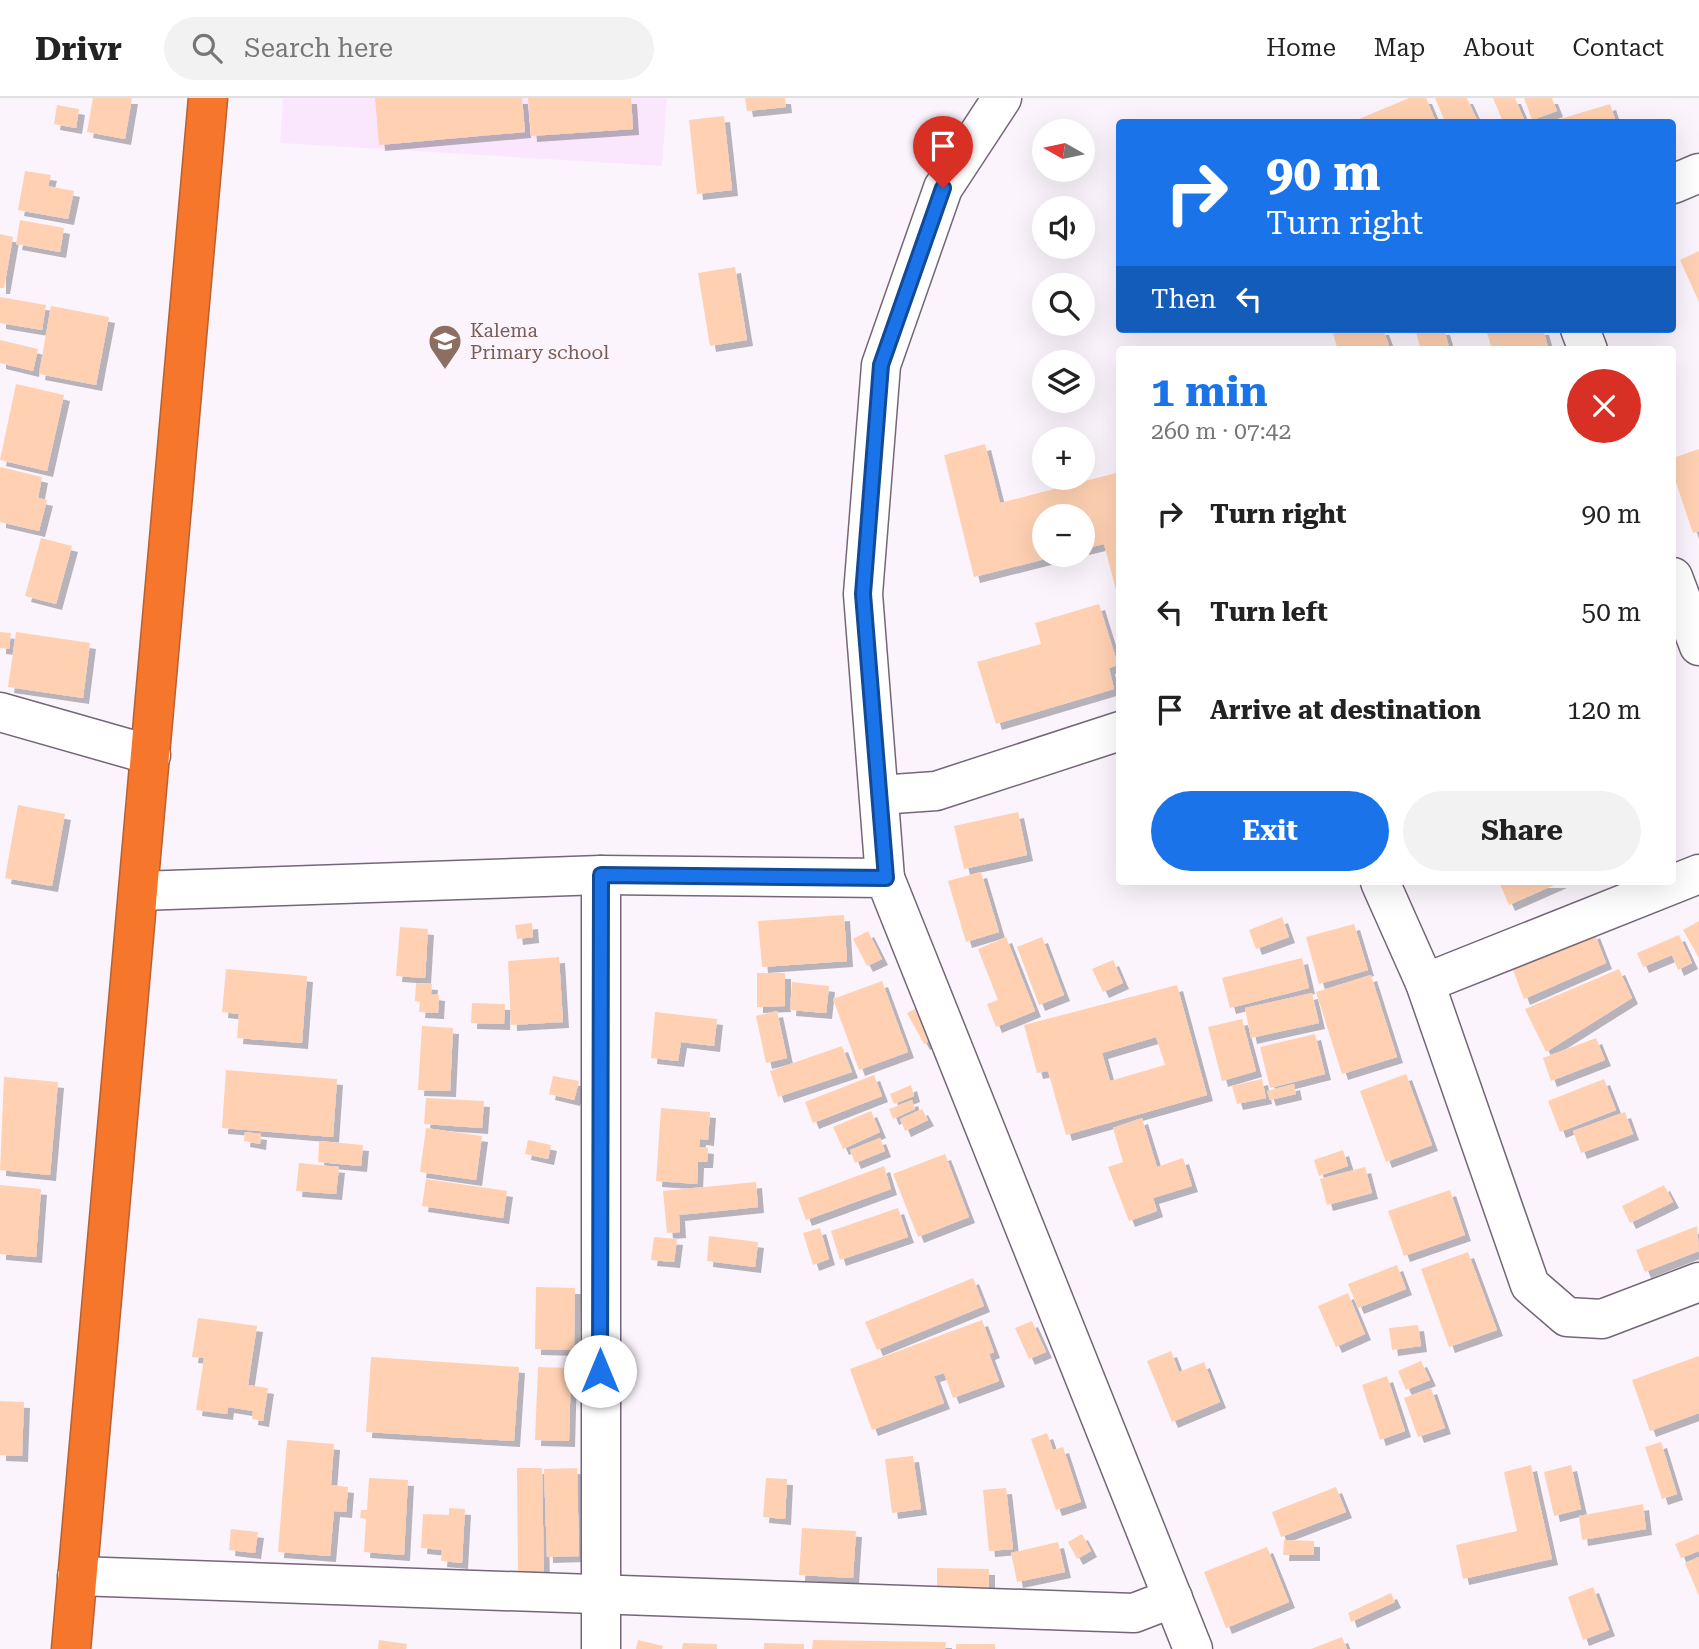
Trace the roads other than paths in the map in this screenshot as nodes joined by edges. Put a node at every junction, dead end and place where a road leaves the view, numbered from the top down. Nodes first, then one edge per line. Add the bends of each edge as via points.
1 (208, 98) edge
2 (1002, 98) edge
3 (1699, 173) edge
4 (1676, 183) edge
5 (1676, 585) edge
6 (1699, 646) edge
7 (0, 712) edge
8 (1116, 732) edge
9 (151, 755) junction
10 (879, 795) junction
11 (1699, 874) edge
12 (601, 875) junction
13 (886, 878) junction
14 (1676, 883) edge
15 (1381, 885) edge
16 (1671, 885) edge
17 (139, 891) junction
18 (1425, 983) junction
19 (1699, 1282) edge
20 (77, 1576) junction
21 (600, 1592) junction
22 (1173, 1598) junction
23 (71, 1649) edge
24 (601, 1649) edge
25 (1193, 1649) edge

1 - 9 highway
2 - 10 street via 943,188 881,365 863,594
3 - 4 street
5 - 6 street
7 - 9 street
8 - 10 street via 936,791
9 - 17 highway
10 - 13 street
11 - 14 street
12 - 13 street
12 - 17 street
12 - 21 street
13 - 22 street
15 - 18 street
16 - 18 street
17 - 20 highway
18 - 19 street via 1530,1285 1567,1317 1602,1319
20 - 21 street
20 - 23 highway
21 - 22 street via 1134,1612
21 - 24 street
22 - 25 street

